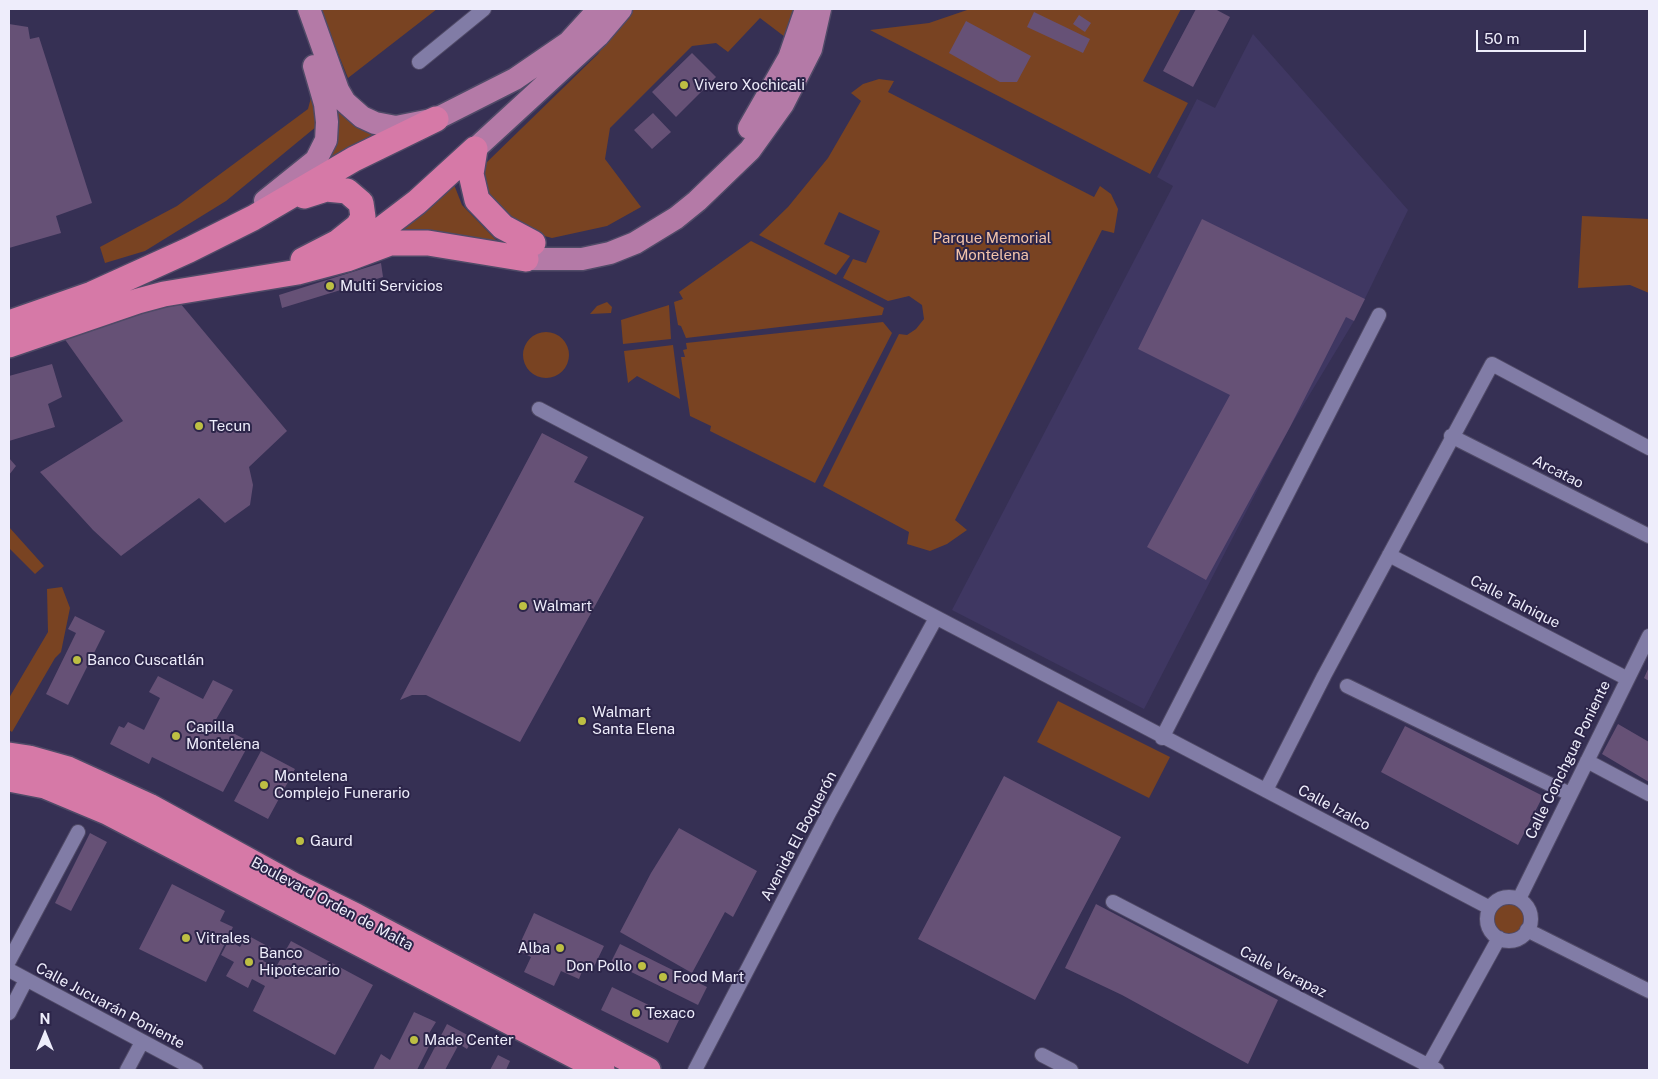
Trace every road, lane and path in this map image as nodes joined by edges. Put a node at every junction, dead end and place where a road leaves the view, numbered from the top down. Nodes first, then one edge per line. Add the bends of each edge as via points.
1 (293, 9) edge
2 (309, 9) edge
3 (484, 9) edge
4 (599, 9) edge
5 (620, 9) edge
6 (806, 9) edge
7 (820, 9) edge
8 (419, 62) dead end
9 (436, 119) junction
10 (474, 149) junction
11 (253, 218) junction
12 (226, 231) junction
13 (529, 251) junction
14 (558, 254) junction
15 (298, 272) junction
16 (242, 282) junction
17 (1379, 315) dead end
18 (9, 323) edge
19 (9, 345) edge
20 (539, 409) dead end
21 (1452, 436) junction
22 (1649, 448) edge
23 (1649, 536) edge
24 (1389, 555) junction
25 (936, 618) junction
26 (1649, 636) edge
27 (1626, 678) junction
28 (1346, 686) dead end
29 (1162, 738) junction
30 (9, 755) edge
31 (1587, 761) junction
32 (9, 779) edge
33 (1266, 790) junction
34 (1570, 794) junction
35 (1649, 794) edge
36 (78, 832) dead end
37 (1518, 899) junction
38 (1113, 902) dead end
39 (1490, 908) junction
40 (1527, 930) junction
41 (1499, 938) junction
42 (9, 961) edge
43 (9, 970) edge
44 (26, 980) junction
45 (1649, 991) edge
46 (9, 1013) edge
47 (142, 1042) junction
48 (1042, 1055) dead end
49 (1431, 1069) edge
50 (127, 1070) edge
51 (196, 1070) edge
52 (602, 1070) edge
53 (648, 1070) edge
54 (695, 1070) edge
55 (1071, 1070) edge

1 - 12 main road via 322,90 326,140 316,160
2 - 9 main road via 338,90 362,117 396,127
3 - 8 street
4 - 9 main road via 569,42 540,63
5 - 10 main road via 598,36
6 - 14 main road via 776,84 741,139 722,160 642,225
7 - 14 main road via 811,49 782,104 750,150 730,172 676,218 635,243 582,259
9 - 11 highway via 354,159
10 - 13 highway via 470,174 477,200
10 - 15 highway via 374,237
11 - 12 highway
11 - 16 highway via 326,189 347,191 356,196 363,211 358,226 321,253
12 - 18 highway via 135,275
13 - 14 main road
13 - 15 highway via 406,241 376,247 347,259
15 - 16 highway
16 - 19 highway via 138,300
17 - 29 street
20 - 25 street, Calle Izalco
21 - 22 street via 1492,364
21 - 23 street, Arcatao
21 - 24 street
24 - 27 street, Calle Talnique
24 - 33 street
25 - 29 street, Calle Izalco
25 - 54 street, Avenida El Boquerón via 829,813
26 - 27 street, Calle Conchgua Poniente
27 - 31 street, Calle Conchgua Poniente
28 - 34 street
29 - 33 street, Calle Izalco
30 - 53 highway, Boulevard Orden de Malta via 68,769 115,790
31 - 34 street, Calle Conchgua Poniente
31 - 35 street
32 - 52 highway, Boulevard Orden de Malta via 45,786 107,812
33 - 39 street, Calle Izalco
34 - 37 street, Calle Conchgua Poniente
36 - 42 street
37 - 39 street via 1502,898
37 - 40 street via 1531,915
38 - 49 street, Calle Verapaz
39 - 41 street via 1488,928
40 - 41 street via 1515,940
40 - 45 street
41 - 49 street
43 - 44 street, Calle Jucuarán Poniente
44 - 46 street
44 - 47 street, Calle Jucuarán Poniente
47 - 50 street
47 - 51 street, Calle Jucuarán Poniente
48 - 55 street

